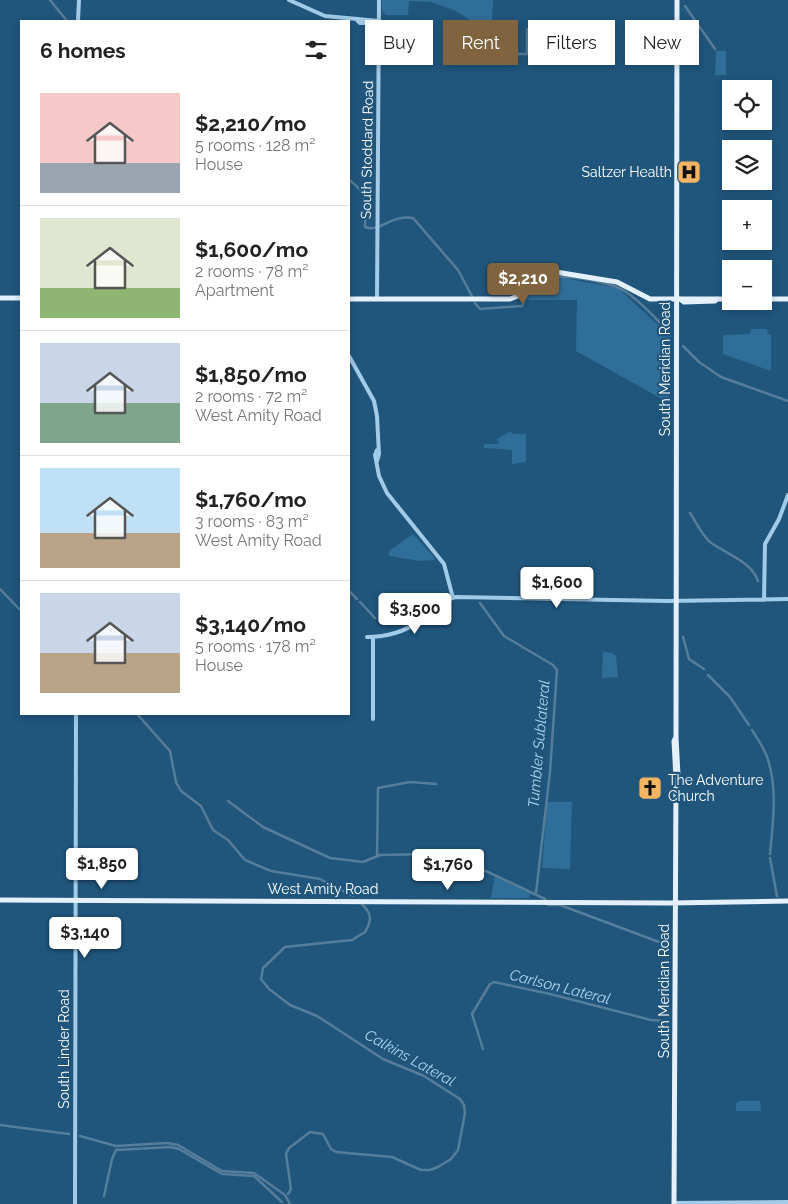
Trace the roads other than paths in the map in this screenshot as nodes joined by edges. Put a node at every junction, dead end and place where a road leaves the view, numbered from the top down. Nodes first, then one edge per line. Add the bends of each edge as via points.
1 (79, 0) edge
2 (289, 0) edge
3 (379, 0) edge
4 (677, 0) edge
5 (78, 20) edge
6 (365, 20) edge
7 (377, 20) edge
8 (377, 65) edge
9 (0, 298) edge
10 (20, 298) edge
11 (350, 299) edge
12 (377, 299) junction
13 (678, 299) junction
14 (722, 299) edge
15 (772, 299) edge
16 (788, 299) edge
17 (350, 358) edge
18 (788, 495) edge
19 (453, 598) junction
20 (788, 599) edge
21 (764, 600) junction
22 (676, 601) junction
23 (373, 637) junction
24 (367, 638) dead end
25 (76, 715) edge
26 (373, 719) dead end
27 (0, 900) edge
28 (76, 900) junction
29 (788, 900) edge
30 (676, 902) junction
31 (788, 1202) edge
32 (75, 1204) edge
33 (675, 1204) edge

1 - 5 street
2 - 6 street via 325,16
3 - 7 street, South Stoddard Road
4 - 13 main road, South Meridian Road
8 - 12 street, South Stoddard Road
9 - 10 main road
11 - 12 main road
12 - 13 main road via 510,300 518,296 531,277 550,271 618,282 650,299
13 - 14 main road via 684,302
13 - 22 main road, South Meridian Road
15 - 16 main road
17 - 19 street via 374,401 379,476 387,493 444,564
18 - 21 street via 764,544
19 - 22 street
19 - 23 street via 437,605 406,629
20 - 21 street
21 - 22 street
22 - 30 main road, South Meridian Road
23 - 24 street
23 - 26 street
25 - 28 street, South Linder Road
27 - 28 main road, West Amity Road
28 - 30 main road, West Amity Road
28 - 32 street, South Linder Road
29 - 30 main road, West Amity Road
30 - 33 main road, South Meridian Road
31 - 33 street

